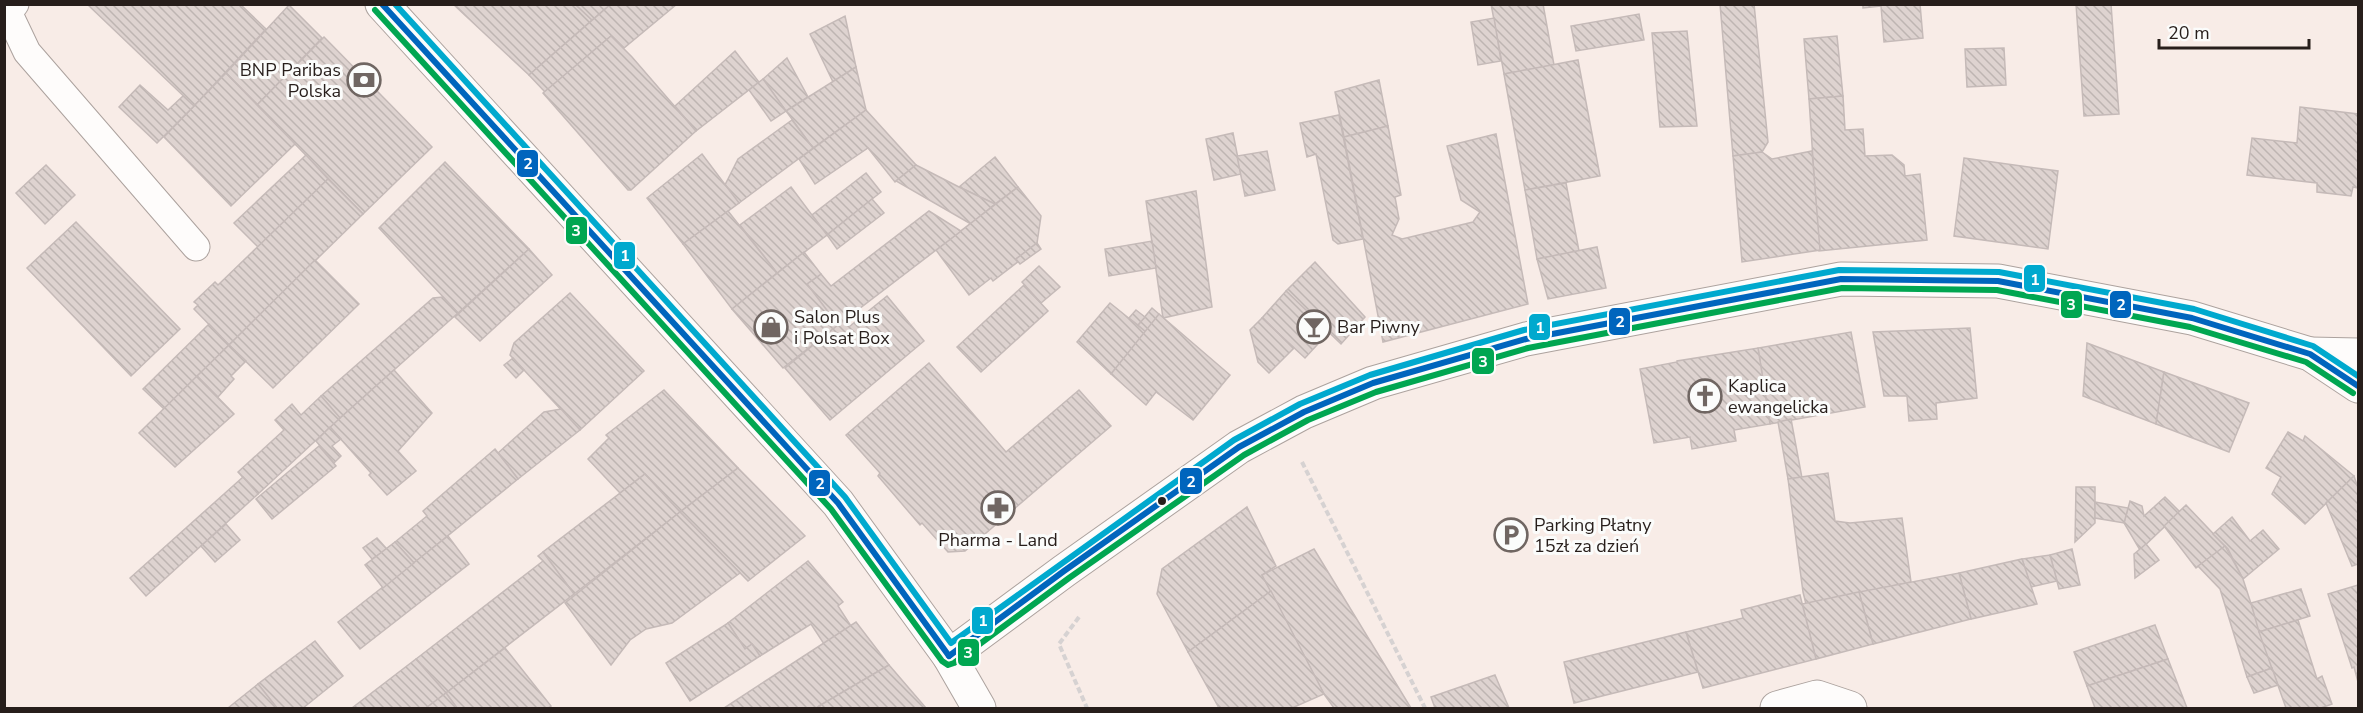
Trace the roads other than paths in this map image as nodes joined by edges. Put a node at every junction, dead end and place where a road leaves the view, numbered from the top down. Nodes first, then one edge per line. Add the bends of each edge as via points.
1 (15, 4) edge
2 (382, 4) edge
3 (196, 248) dead end
4 (2310, 354) junction
5 (2358, 355) edge
6 (2358, 387) edge
7 (950, 656) junction
8 (979, 708) edge
9 (1777, 708) edge
10 (1850, 708) edge

1 - 3 lane via 8,12 27,52
2 - 7 street via 838,502
4 - 5 street
4 - 6 street
4 - 7 street via 2192,318 1998,280 1841,279 1526,339 1372,383 1304,412 1239,447
7 - 8 street
9 - 10 street via 1817,697

